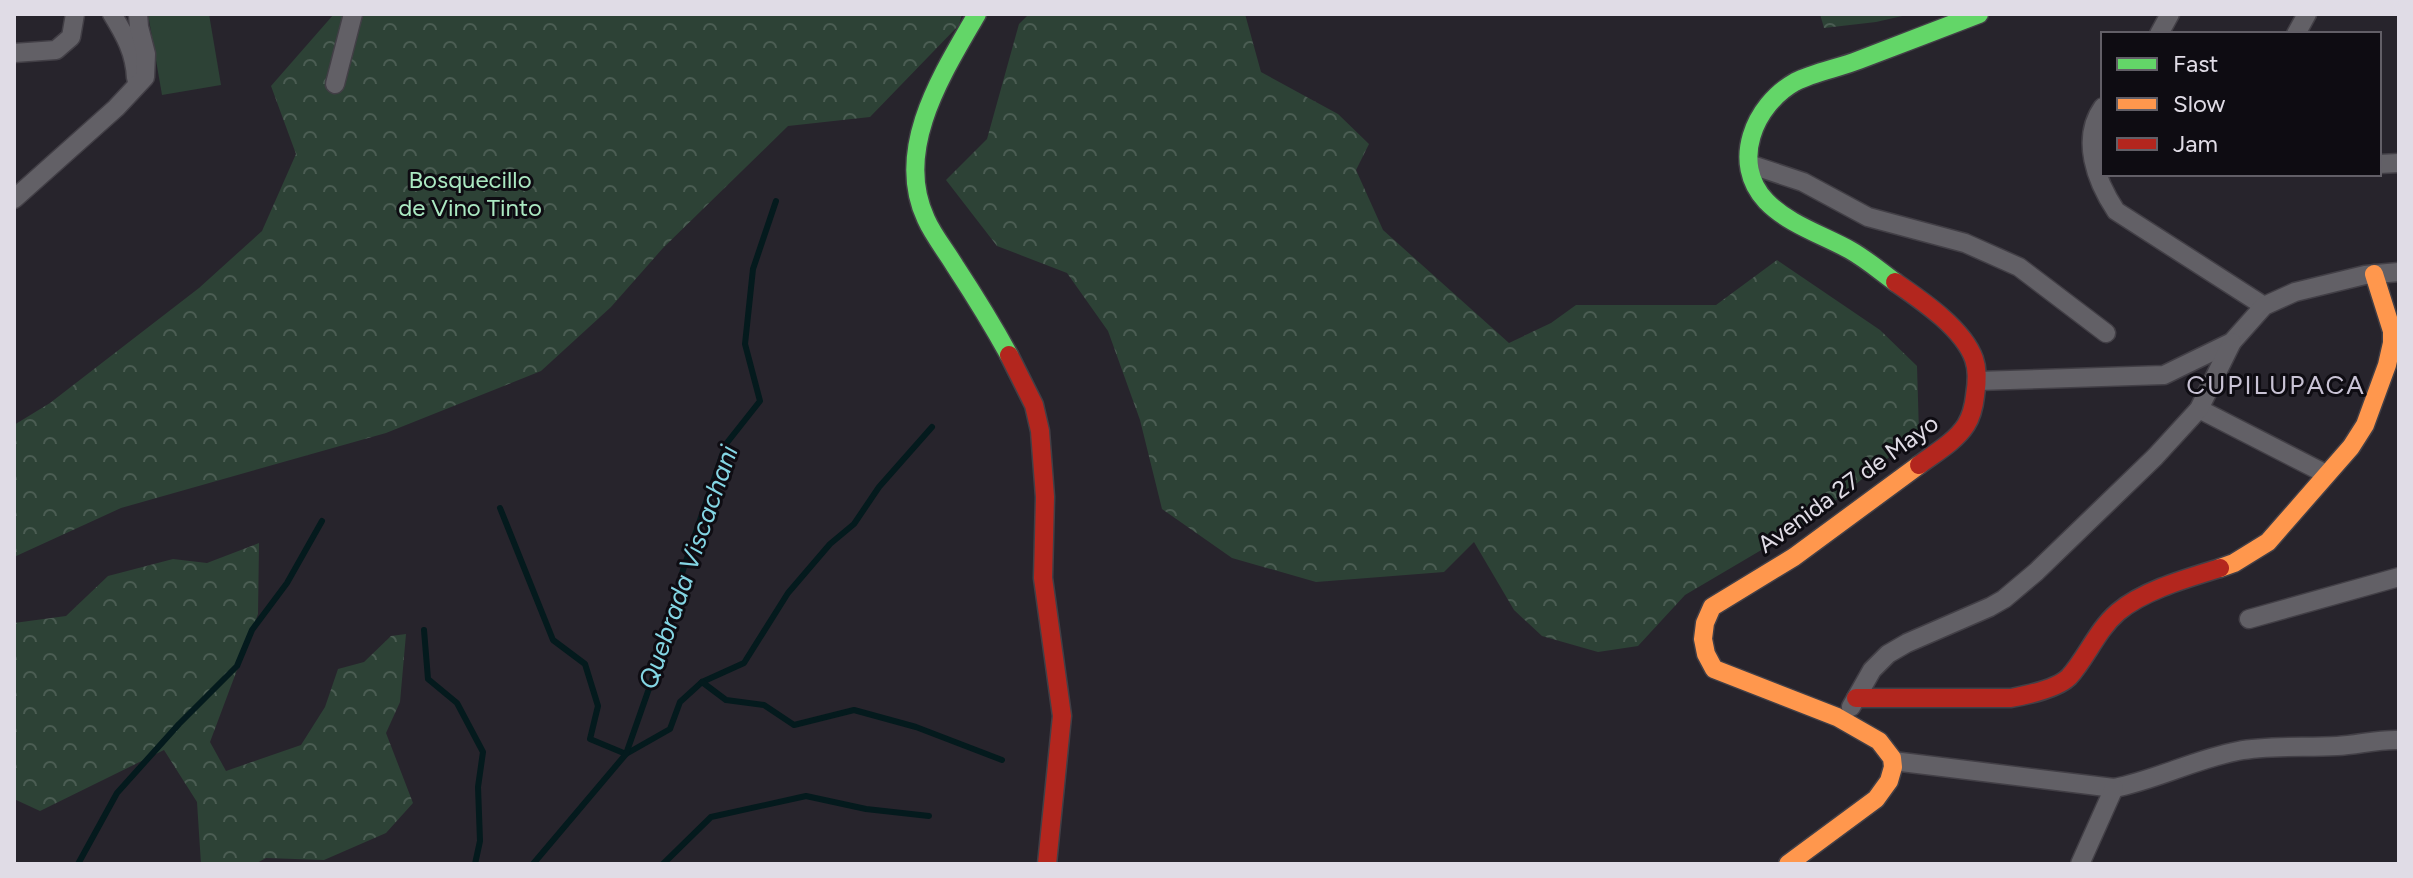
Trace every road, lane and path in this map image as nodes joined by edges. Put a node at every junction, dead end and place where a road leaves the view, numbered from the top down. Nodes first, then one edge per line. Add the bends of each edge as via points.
1 (75, 14) edge
2 (112, 14) edge
3 (138, 14) edge
4 (353, 14) edge
5 (977, 14) edge
6 (1979, 14) edge
7 (2170, 14) edge
8 (2307, 14) edge
9 (2160, 32) edge
10 (2297, 32) edge
11 (14, 53) edge
12 (335, 84) dead end
13 (134, 89) junction
14 (2101, 112) edge
15 (1749, 164) junction
16 (14, 199) edge
17 (2399, 272) edge
18 (2374, 274) junction
19 (2264, 306) junction
20 (2106, 333) dead end
21 (2232, 342) junction
22 (1977, 381) junction
23 (2199, 409) junction
24 (2326, 474) junction
25 (2399, 577) edge
26 (2249, 619) dead end
27 (1856, 698) junction
28 (1844, 719) junction
29 (2399, 740) edge
30 (1893, 761) junction
31 (2114, 788) junction
32 (1047, 864) edge
33 (1788, 864) edge
34 (2080, 864) edge

1 - 11 street via 66,44 56,50
2 - 13 street via 135,62
3 - 13 street via 145,77
4 - 12 street
5 - 32 street via 937,83 914,174 926,220 1018,370 1040,431 1043,578 1062,716
6 - 15 street via 1795,82 1757,118
7 - 9 street
8 - 10 street
13 - 16 street
14 - 19 street via 2092,126 2092,149 2104,194 2116,211
15 - 20 street via 1803,182 1868,217 1938,234 2019,267
15 - 22 street via 1767,202 1853,252 1957,332 1974,359
17 - 18 street
18 - 19 street via 2295,292
18 - 24 street via 2392,331 2387,365 2365,425
19 - 21 street
21 - 22 street via 2164,375
21 - 23 street
22 - 28 street, Avenida 27 de Mayo via 1967,424 1951,442 1794,557 1712,607 1706,618 1703,646 1714,669
23 - 24 street
23 - 27 street via 2004,599 1888,654
24 - 27 street via 2268,542 2234,563 2174,583 2117,613 2067,679 2050,688 2011,698
25 - 26 street
27 - 28 street
28 - 30 street, Avenida 27 de Mayo via 1882,743
29 - 31 street via 2241,750
30 - 31 street
30 - 33 street via 1884,791 1871,804
31 - 34 street

